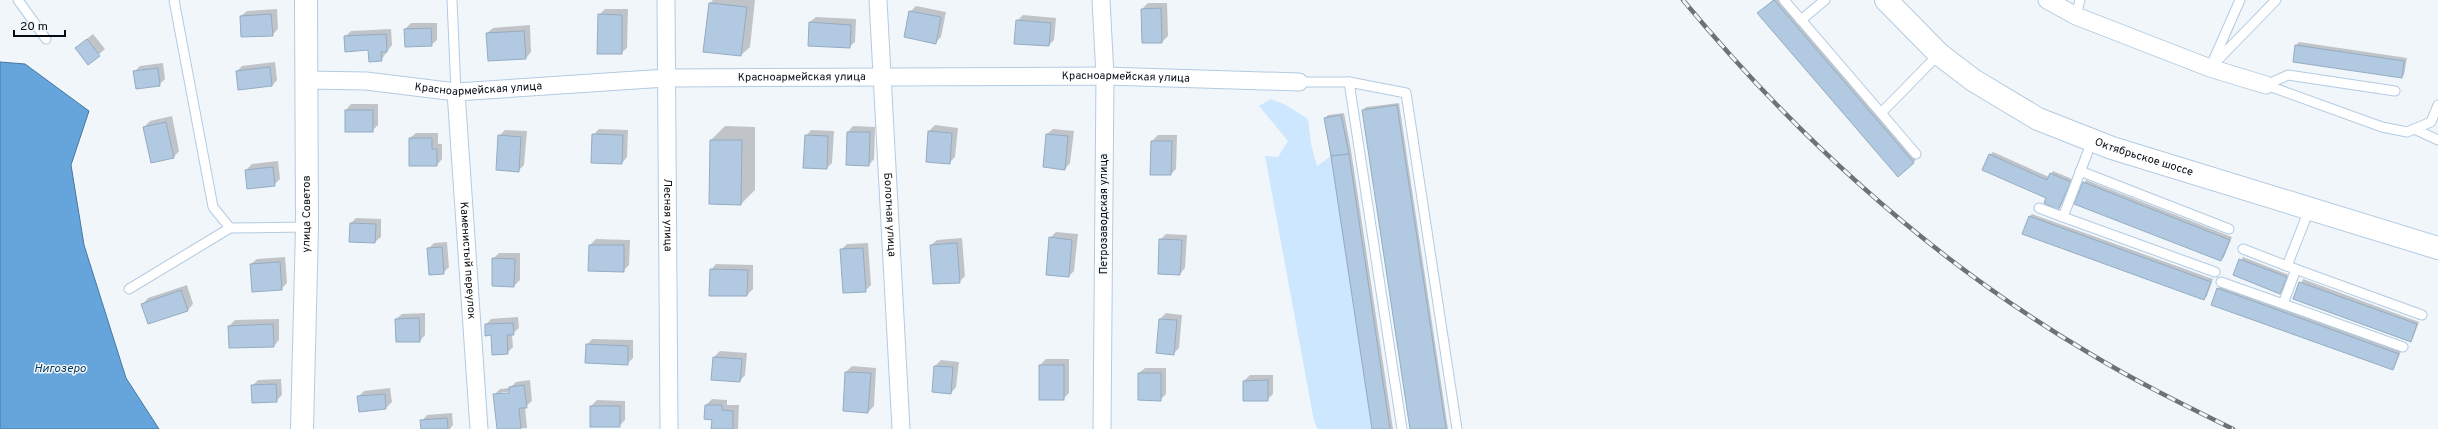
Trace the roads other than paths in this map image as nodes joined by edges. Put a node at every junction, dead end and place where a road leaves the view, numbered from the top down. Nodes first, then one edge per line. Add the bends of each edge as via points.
1 (18, 0) edge
2 (174, 0) edge
3 (306, 0) edge
4 (452, 0) edge
5 (666, 0) edge
6 (878, 0) edge
7 (1101, 0) edge
8 (1784, 0) edge
9 (1825, 0) edge
10 (1886, 0) edge
11 (2240, 0) edge
12 (2276, 0) edge
13 (2050, 1) edge
14 (2078, 8) edge
15 (1801, 20) junction
16 (46, 39) dead end
17 (1939, 54) junction
18 (2210, 68) junction
19 (881, 76) junction
20 (1105, 76) junction
21 (666, 78) junction
22 (306, 80) junction
23 (1299, 82) joint
24 (1349, 82) junction
25 (2266, 85) junction
26 (2395, 91) dead end
27 (456, 92) junction
28 (2438, 105) edge
29 (1881, 113) junction
30 (2414, 129) junction
31 (2438, 140) edge
32 (2092, 141) junction
33 (1916, 154) dead end
34 (2080, 171) junction
35 (2038, 208) dead end
36 (2309, 210) junction
37 (2063, 217) junction
38 (307, 227) junction
39 (230, 228) junction
40 (2229, 229) dead end
41 (2438, 248) edge
42 (2243, 249) dead end
43 (2292, 268) junction
44 (2215, 272) dead end
45 (2221, 282) dead end
46 (129, 289) dead end
47 (2284, 304) junction
48 (2422, 315) dead end
49 (2403, 347) dead end
50 (302, 429) edge
51 (479, 429) edge
52 (669, 429) edge
53 (901, 429) edge
54 (1102, 429) edge
55 (1402, 429) edge
56 (1457, 429) edge

1 - 16 lane
2 - 39 lane via 213,207
3 - 22 main road, улица Советов
4 - 27 lane
5 - 21 street, Лесная улица
6 - 19 street, Болотная улица
7 - 20 street, Петрозаводская улица
8 - 15 lane
9 - 15 lane
10 - 17 main road, Октябрьское шоссе
11 - 18 lane
12 - 18 lane
13 - 14 street
14 - 18 street
15 - 29 lane
17 - 29 lane
17 - 32 main road, Октябрьское шоссе via 1973,80 2038,119
18 - 25 street
19 - 20 street, Красноармейская улица
19 - 21 street, Красноармейская улица
19 - 53 street, Болотная улица
20 - 23 street, Красноармейская улица
20 - 54 street, Петрозаводская улица
21 - 27 street, Красноармейская улица
21 - 52 street, Лесная улица
22 - 27 street, Красноармейская улица via 366,82
22 - 38 main road, улица Советов
23 - 24 lane
24 - 55 lane
24 - 56 lane via 1406,93
25 - 26 lane via 2288,75
25 - 30 lane via 2382,127 2407,132
27 - 51 street, Каменистый переулок
28 - 30 lane via 2431,122
29 - 33 lane
30 - 31 lane
32 - 34 lane
32 - 36 main road, Октябрьское шоссе
34 - 37 lane
34 - 40 lane
35 - 37 lane
36 - 41 main road, Октябрьское шоссе
36 - 43 lane
37 - 44 lane
38 - 39 lane
38 - 50 main road, улица Советов
39 - 46 lane
42 - 43 lane
43 - 47 lane
43 - 48 lane
45 - 47 lane
47 - 49 lane

